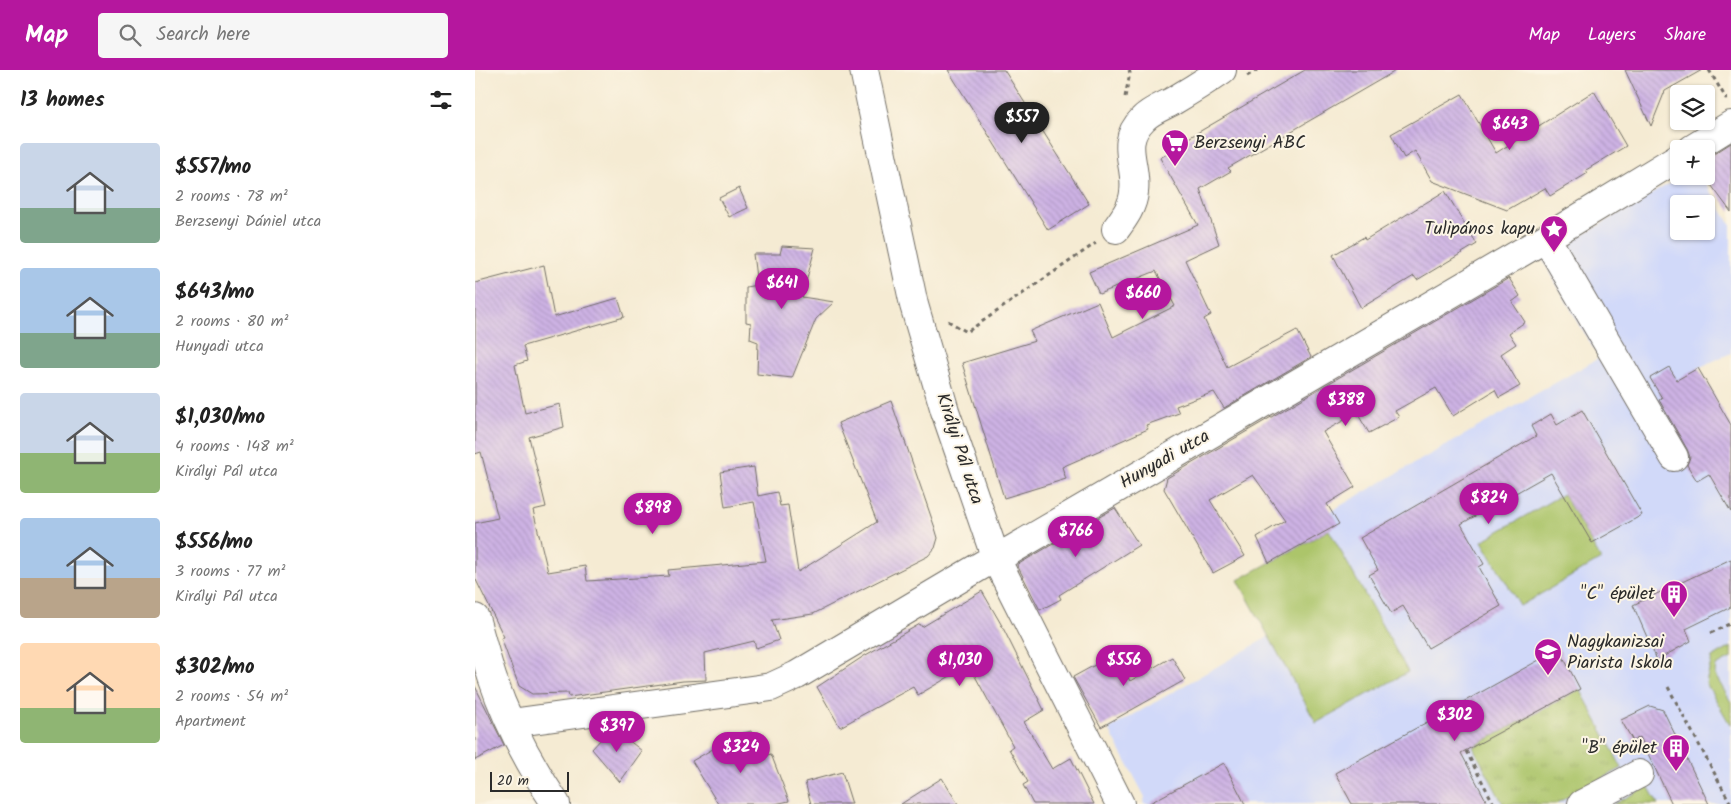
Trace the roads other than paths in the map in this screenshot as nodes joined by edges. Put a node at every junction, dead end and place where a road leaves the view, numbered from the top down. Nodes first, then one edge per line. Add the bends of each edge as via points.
1 (864, 70) edge
2 (1222, 70) edge
3 (1731, 125) edge
4 (1707, 140) edge
5 (1670, 162) edge
6 (1116, 229) road end
7 (1546, 238) junction
8 (1674, 457) dead end
9 (996, 559) junction
10 (475, 618) edge
11 (511, 723) junction
12 (1639, 774) dead end
13 (556, 804) edge
14 (1120, 804) edge
15 (1582, 804) edge

1 - 9 street, Királyi Pál utca via 914,304 945,411
2 - 6 street via 1143,118 1132,134 1129,151 1135,178 1134,193 1131,207
3 - 4 street
5 - 7 street, Hunyadi utca
7 - 8 street
7 - 9 street, Hunyadi utca
9 - 11 street, Hunyadi utca via 771,687
9 - 14 street, Királyi Pál utca
10 - 11 street via 492,678
11 - 13 street
12 - 15 street

